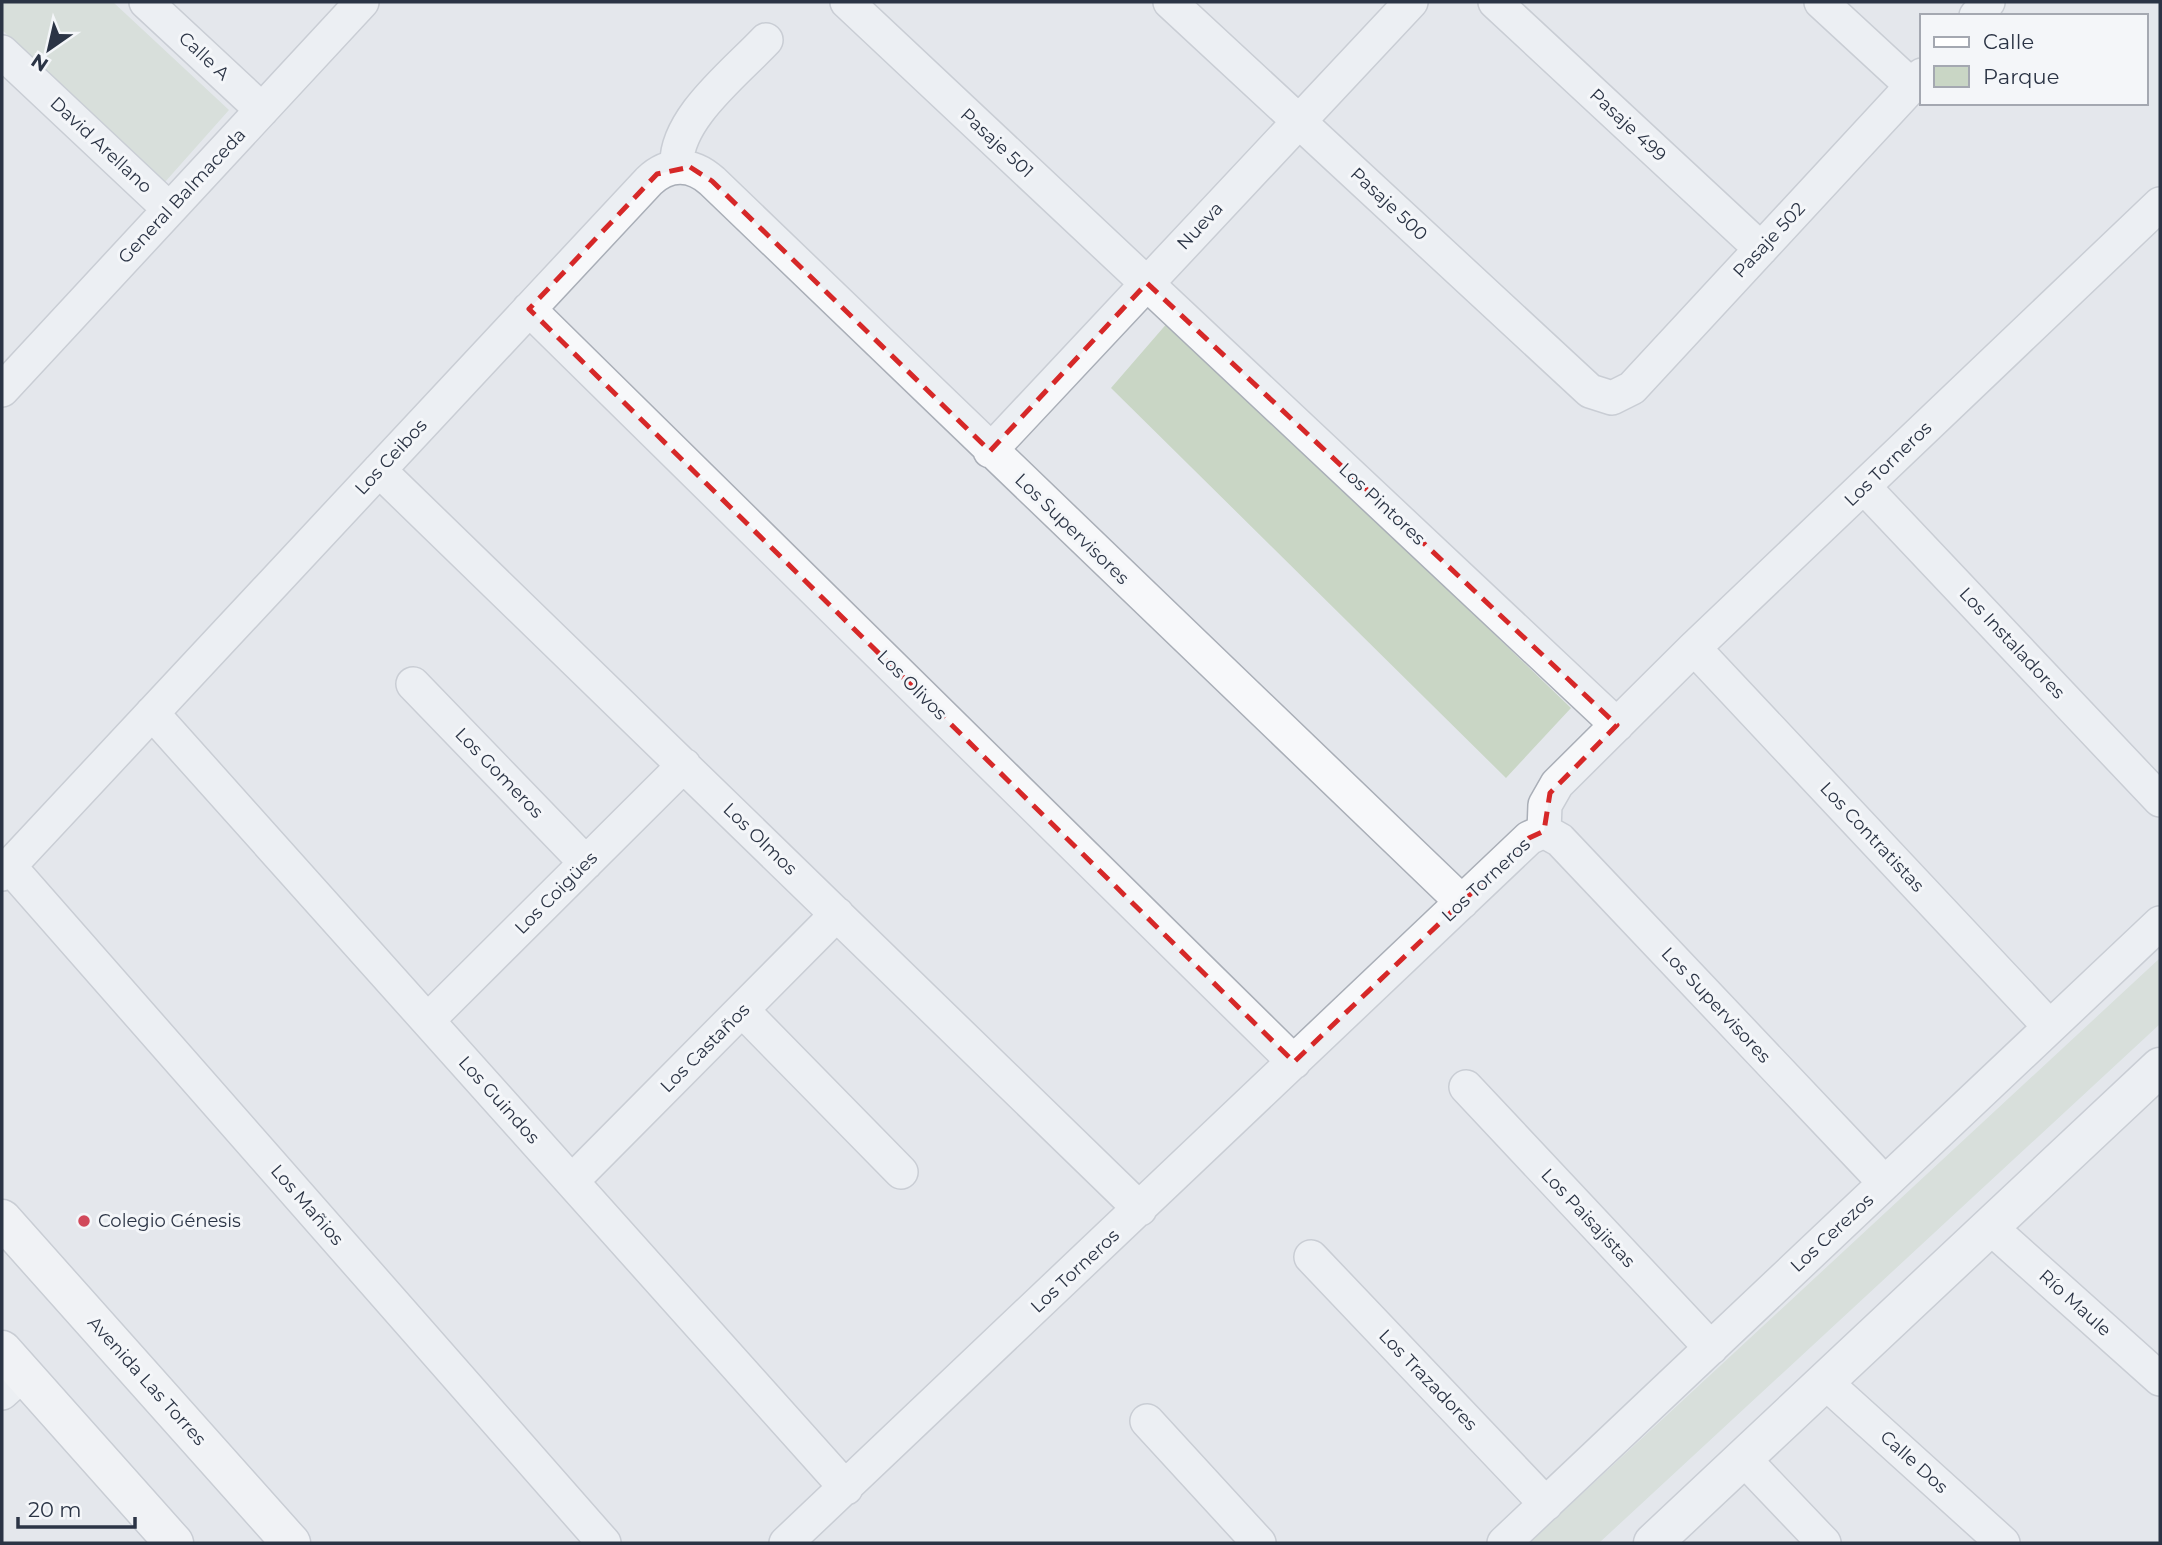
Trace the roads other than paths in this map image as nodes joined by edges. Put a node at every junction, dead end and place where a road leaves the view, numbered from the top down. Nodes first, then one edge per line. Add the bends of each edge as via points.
1 (146, 2) edge
2 (362, 2) edge
3 (847, 2) edge
4 (1170, 2) edge
5 (1411, 2) edge
6 (1495, 2) edge
7 (1821, 2) edge
8 (766, 40) dead end
9 (2, 52) edge
10 (1917, 80) edge
11 (262, 110) junction
12 (1299, 121) junction
13 (677, 166) junction
14 (2160, 204) edge
15 (169, 209) junction
16 (1761, 249) junction
17 (1147, 283) junction
18 (529, 309) junction
19 (2, 390) edge
20 (1612, 398) joint
21 (990, 451) junction
22 (379, 470) junction
23 (1864, 486) junction
24 (1694, 648) junction
25 (413, 684) dead end
26 (152, 713) junction
27 (1617, 725) junction
28 (684, 765) junction
29 (2160, 800) edge
30 (1544, 831) junction
31 (586, 863) junction
32 (5, 870) edge
33 (1462, 902) junction
34 (837, 914) junction
35 (2160, 923) edge
36 (743, 1010) junction
37 (428, 1020) junction
38 (2050, 1027) junction
39 (1294, 1062) junction
40 (2160, 1067) edge
41 (1466, 1087) dead end
42 (901, 1172) dead end
43 (572, 1181) junction
44 (1885, 1183) junction
45 (1140, 1209) junction
46 (2, 1219) edge
47 (1990, 1227) junction
48 (1311, 1256) dead end
49 (1711, 1348) junction
50 (9, 1372) edge
51 (2160, 1379) edge
52 (1825, 1382) junction
53 (1147, 1421) dead end
54 (1743, 1458) junction
55 (846, 1488) junction
56 (1546, 1504) junction
57 (166, 1541) edge
58 (291, 1543) edge
59 (604, 1543) edge
60 (786, 1543) edge
61 (1259, 1543) edge
62 (1504, 1543) edge
63 (1653, 1543) edge
64 (1824, 1543) edge
65 (2003, 1543) edge

1 - 11 street, Calle A
2 - 11 street, General Balmaceda
3 - 17 street, Pasaje 501
4 - 12 street, Pasaje 500
5 - 12 street, Nueva
6 - 16 street, Pasaje 499
7 - 10 street
8 - 13 street via 685,127 676,151
9 - 15 street, David Arellano
10 - 16 street, Pasaje 502
11 - 15 street, General Balmaceda
12 - 17 street, Nueva
12 - 20 street, Pasaje 500 via 1590,391
13 - 18 street, Los Ceibos via 657,174
13 - 21 street, Los Supervisores via 703,172
14 - 23 street, Los Torneros
15 - 19 street, General Balmaceda
16 - 20 street, Pasaje 502 via 1632,388
17 - 21 street, Nueva
17 - 27 street, Los Pintores
18 - 22 street, Los Ceibos
18 - 39 street, Los Olivos
21 - 33 street, Los Supervisores
22 - 26 street, Los Ceibos
22 - 28 street, Los Olmos
23 - 24 street, Los Torneros
23 - 29 street, Los Instaladores
24 - 27 street, Los Torneros
24 - 38 street, Los Contratistas
25 - 31 street, Los Gomeros
26 - 32 street, Los Ceibos
26 - 37 street, Los Guindos
27 - 30 street, Los Torneros via 1550,793 1542,818
28 - 31 street, Los Coigües
28 - 34 street, Los Olmos
30 - 33 street, Los Torneros via 1529,838
30 - 44 street, Los Supervisores via 1560,840
31 - 37 street, Los Coigües
32 - 59 street, Los Mañios
33 - 39 street, Los Torneros
34 - 36 street, Los Castaños
34 - 45 street, Los Olmos
35 - 38 street, Los Cerezos
36 - 42 street
36 - 43 street, Los Castaños
37 - 43 street, Los Guindos
38 - 44 street, Los Cerezos
39 - 45 street, Los Torneros
40 - 47 street
41 - 49 street, Los Paisajistas
43 - 55 street, Los Guindos
44 - 49 street, Los Cerezos
45 - 55 street, Los Torneros
46 - 58 main road, Avenida Las Torres
47 - 51 street, Río Maule
47 - 52 street
48 - 56 street, Los Trazadores
49 - 56 street, Los Cerezos
50 - 57 main road
52 - 54 street
52 - 65 street, Calle Dos
53 - 61 street
54 - 63 street
54 - 64 street
55 - 60 street, Los Torneros
56 - 62 street, Los Cerezos

